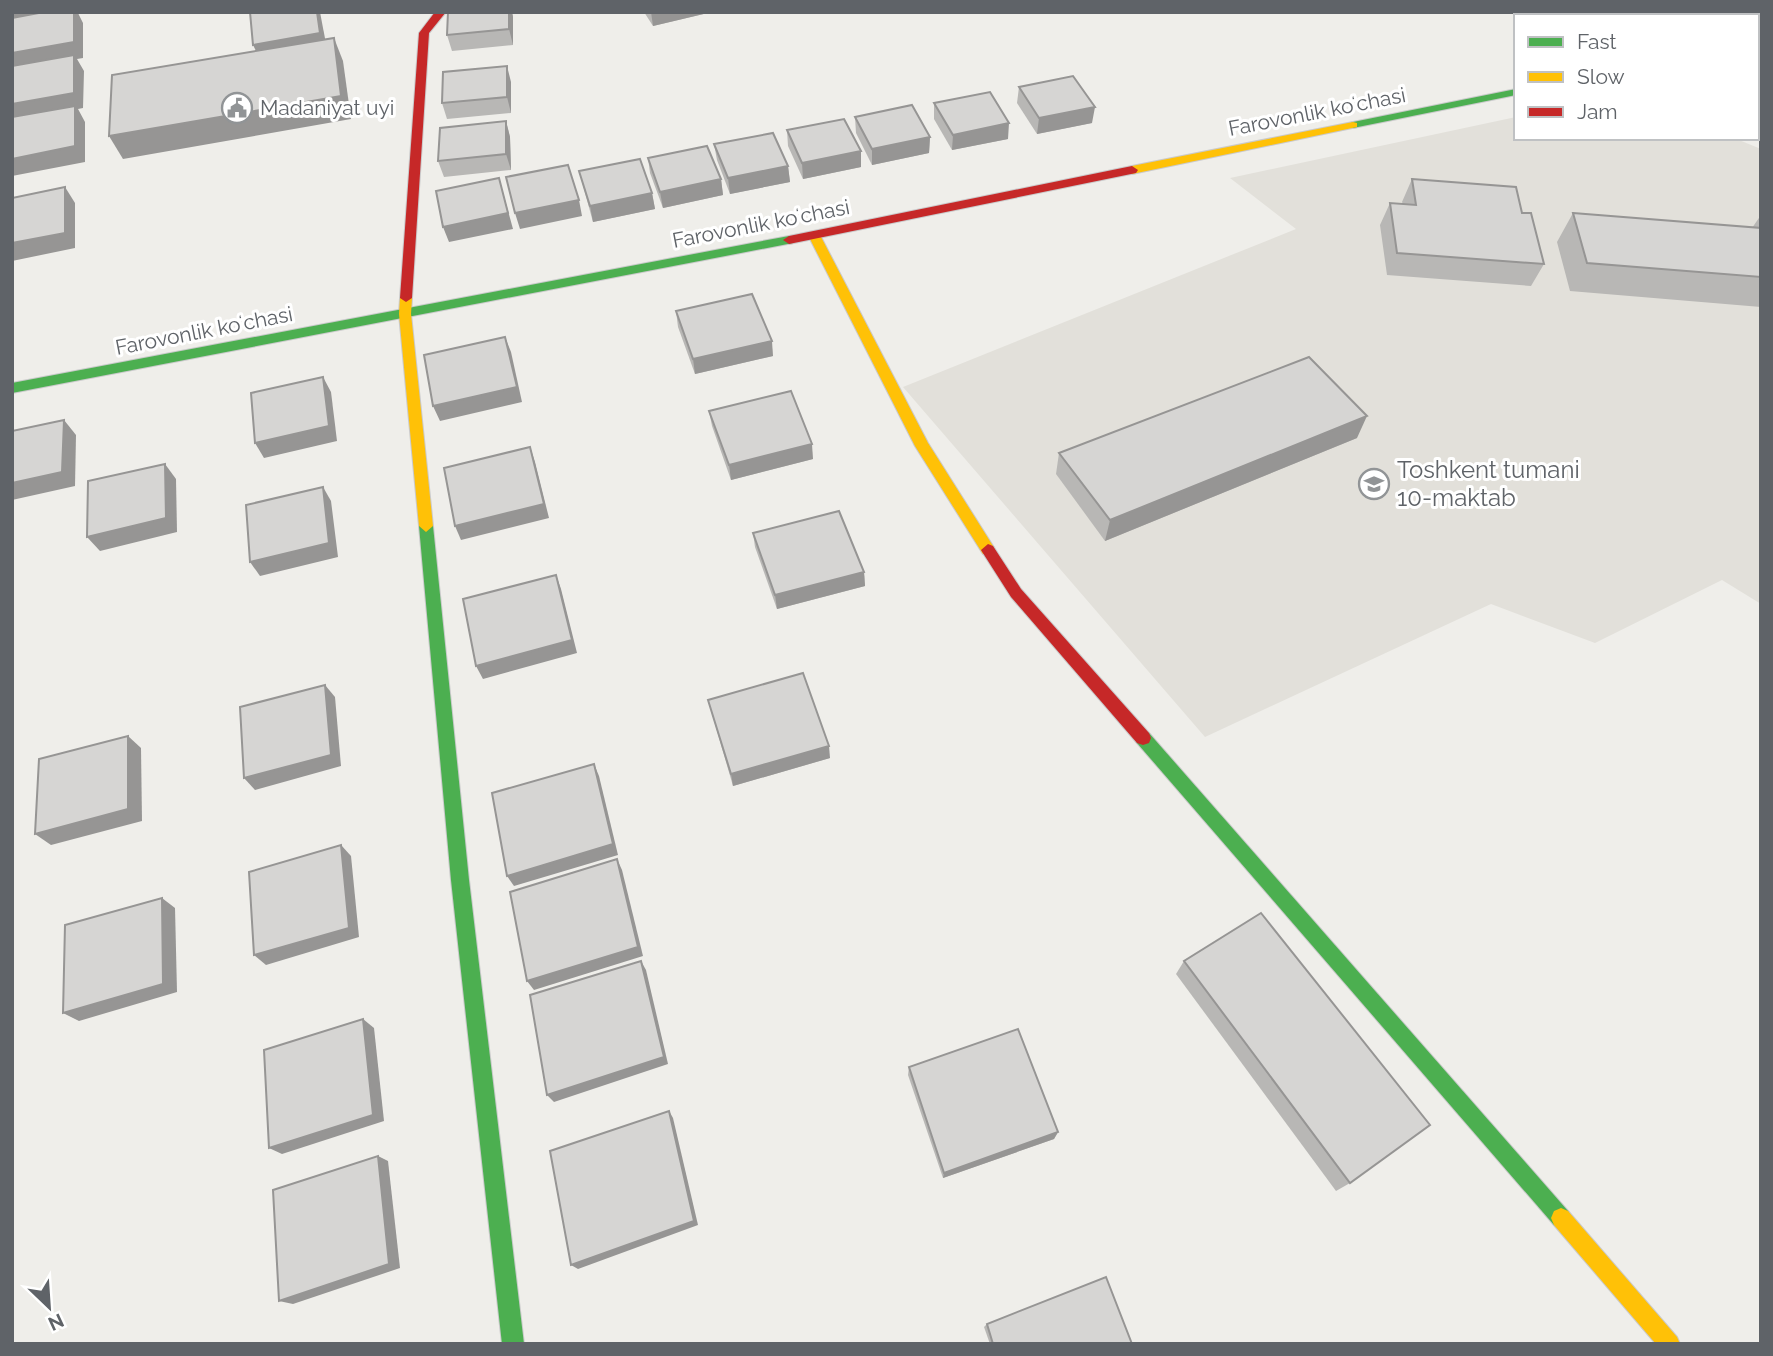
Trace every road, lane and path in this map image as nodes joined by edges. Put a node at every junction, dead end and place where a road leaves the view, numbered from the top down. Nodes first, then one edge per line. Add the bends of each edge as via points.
1 (441, 12) edge
2 (1514, 92) edge
3 (814, 235) junction
4 (405, 314) junction
5 (12, 388) edge
6 (513, 1344) edge
7 (1670, 1344) edge

1 - 4 street via 424,33
2 - 3 street, Farovonlik koʻchasi
3 - 4 street, Farovonlik koʻchasi
3 - 7 street via 922,446 1016,593
4 - 5 street, Farovonlik koʻchasi
4 - 6 street via 460,880

